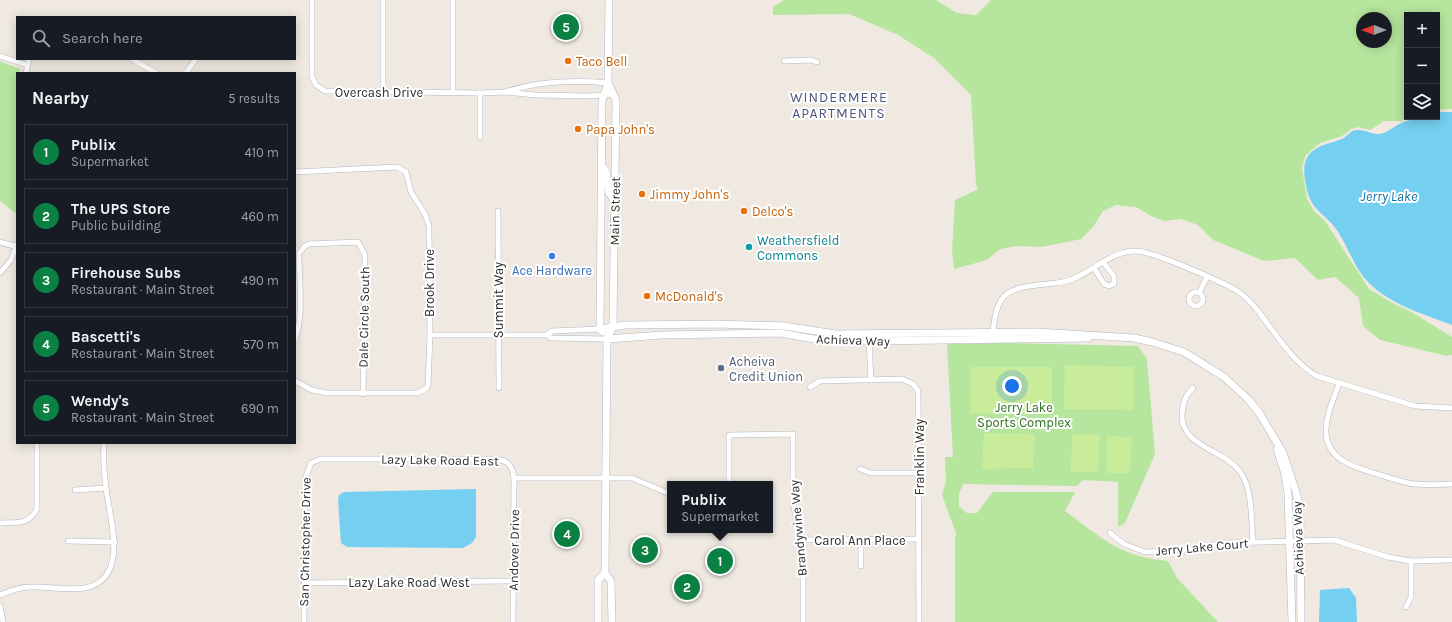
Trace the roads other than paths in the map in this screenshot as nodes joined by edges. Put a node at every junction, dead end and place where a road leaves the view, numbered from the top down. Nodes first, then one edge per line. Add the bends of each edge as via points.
1 (312, 0) edge
2 (383, 0) edge
3 (453, 0) edge
4 (609, 0) edge
5 (0, 56) edge
6 (29, 60) edge
7 (134, 60) edge
8 (195, 60) edge
9 (784, 61) dead end
10 (817, 62) dead end
11 (27, 66) junction
12 (26, 72) edge
13 (154, 72) edge
14 (187, 72) edge
15 (608, 83) junction
16 (383, 91) junction
17 (453, 92) junction
18 (506, 92) junction
19 (480, 93) junction
20 (604, 94) junction
21 (613, 94) junction
22 (480, 137) dead end
23 (602, 166) junction
24 (296, 172) edge
25 (615, 201) junction
26 (498, 211) dead end
27 (0, 242) edge
28 (16, 246) edge
29 (16, 248) edge
30 (1103, 262) junction
31 (1094, 268) junction
32 (0, 273) edge
33 (1207, 277) junction
34 (1199, 293) dead end
35 (613, 327) junction
36 (600, 329) junction
37 (993, 332) junction
38 (868, 333) junction
39 (430, 335) junction
40 (547, 335) junction
41 (498, 336) junction
42 (1099, 336) junction
43 (296, 337) edge
44 (607, 339) junction
45 (993, 340) junction
46 (870, 341) junction
47 (871, 380) junction
48 (296, 382) edge
49 (1339, 383) junction
50 (810, 387) dead end
51 (499, 388) dead end
52 (1193, 388) dead end
53 (363, 394) junction
54 (1452, 408) edge
55 (1272, 436) junction
56 (37, 444) edge
57 (104, 444) edge
58 (312, 463) joint
59 (860, 469) dead end
60 (919, 473) junction
61 (606, 477) junction
62 (514, 478) junction
63 (728, 481) edge
64 (1452, 484) edge
65 (106, 488) junction
66 (75, 490) dead end
67 (667, 493) edge
68 (0, 523) edge
69 (1110, 533) dead end
70 (919, 539) junction
71 (802, 540) junction
72 (861, 540) junction
73 (68, 541) dead end
74 (1291, 541) junction
75 (1300, 541) junction
76 (115, 542) junction
77 (1253, 542) junction
78 (1452, 560) edge
79 (1411, 561) junction
80 (861, 566) dead end
81 (605, 573) junction
82 (513, 581) junction
83 (304, 583) junction
84 (0, 595) edge
85 (0, 606) edge
86 (1406, 607) dead end
87 (3, 622) edge
88 (304, 622) edge
89 (513, 622) edge
90 (598, 622) edge
91 (612, 622) edge
92 (803, 622) edge
93 (919, 622) edge
94 (1292, 622) edge
95 (1301, 622) edge

1 - 16 street, Overcash Drive via 312,74 316,85 328,92
2 - 16 street
3 - 17 street
4 - 15 street, Main Street
5 - 11 street
6 - 11 street
7 - 13 street
8 - 14 street
9 - 10 street
11 - 12 street
15 - 18 street, Overcash Drive via 540,83
15 - 20 street, Main Street
15 - 21 street, Main Street
16 - 17 street, Overcash Drive
17 - 19 street, Overcash Drive
18 - 19 street, Overcash Drive
18 - 20 street, Overcash Drive via 536,95
19 - 22 street
20 - 21 street, Overcash Drive
20 - 23 street, Main Street
21 - 25 street, Main Street via 616,100
23 - 25 street via 606,171 609,193
23 - 36 street, Main Street
24 - 39 street, Brook Drive via 397,167 403,169 407,174 410,192 425,214 429,226
25 - 35 street, Main Street
26 - 41 street, Summit Way
27 - 28 street
29 - 32 street via 11,260
30 - 31 street
30 - 31 street via 1114,276 1114,284 1104,284
30 - 33 street via 1118,254 1136,251 1156,256
31 - 37 street via 1068,282 1014,289 1004,296 995,311
33 - 34 street
33 - 49 street via 1245,296 1303,368
35 - 36 street, Achieva Way
35 - 38 street, Achieva Way via 718,324 784,326 835,334
35 - 44 street, Main Street
36 - 40 street via 552,331
36 - 44 street
37 - 38 street, Achieva Way
37 - 42 street, Achieva Way via 1053,332
37 - 45 street
38 - 46 street
39 - 41 street
39 - 53 street, Brook Drive via 428,385 421,392
40 - 41 street
40 - 44 street via 551,338
41 - 51 street, Summit Way
42 - 45 street, Achieva Way via 1084,339
42 - 55 street, Achieva Way via 1152,342 1198,359 1224,377 1249,400
43 - 53 street, Dale Circle South via 300,317 299,253 309,244 358,242 365,255
44 - 46 street, Achieva Way via 780,333 820,340
44 - 61 street, Main Street
45 - 46 street, Achieva Way
46 - 47 street
47 - 50 street, Franklin Way via 820,381
47 - 60 street, Franklin Way via 906,380 918,391
48 - 53 street via 312,390 327,393
49 - 54 street via 1415,406
49 - 64 street via 1327,419 1326,433 1329,445 1336,456 1348,464 1402,482
52 - 77 street via 1184,398 1183,427 1190,436 1227,459 1240,472 1248,493
55 - 74 street, Achieva Way via 1286,481
55 - 75 street, Achieva Way via 1283,453 1296,492 1300,510
56 - 68 street via 36,509 32,517 23,522
57 - 65 street
58 - 62 street, Lazy Lake Road East via 321,459 496,459 513,467
58 - 83 street, San Christopher Drive via 305,479
59 - 60 street via 871,474
60 - 70 street, Franklin Way
61 - 62 street, Lazy Lake Road East
61 - 67 street, Lazy Lake Road East via 632,478
61 - 81 street, Main Street
62 - 82 street, Andover Drive
63 - 71 street, Brandywine Way via 728,435 793,434 793,502
65 - 66 street
65 - 76 street
69 - 77 street, Jerry Lake Court via 1124,544 1145,552 1172,552 1225,543
70 - 72 street, Carol Ann Place
70 - 93 street, Franklin Way
71 - 72 street, Carol Ann Place
71 - 92 street, Brandywine Way
72 - 80 street
73 - 76 street
74 - 75 street, Jerry Lake Court
74 - 77 street, Jerry Lake Court
74 - 94 street, Achieva Way
75 - 79 street, Jerry Lake Court via 1334,540 1388,557
75 - 95 street, Achieva Way
76 - 84 street via 108,573 98,582 85,588 28,587
78 - 79 street, Jerry Lake Court
79 - 86 street via 1411,596
81 - 90 street, Main Street via 598,580
81 - 91 street, Main Street via 611,581
82 - 83 street, Lazy Lake Road West
82 - 89 street, Andover Drive
83 - 88 street, San Christopher Drive
85 - 87 street

